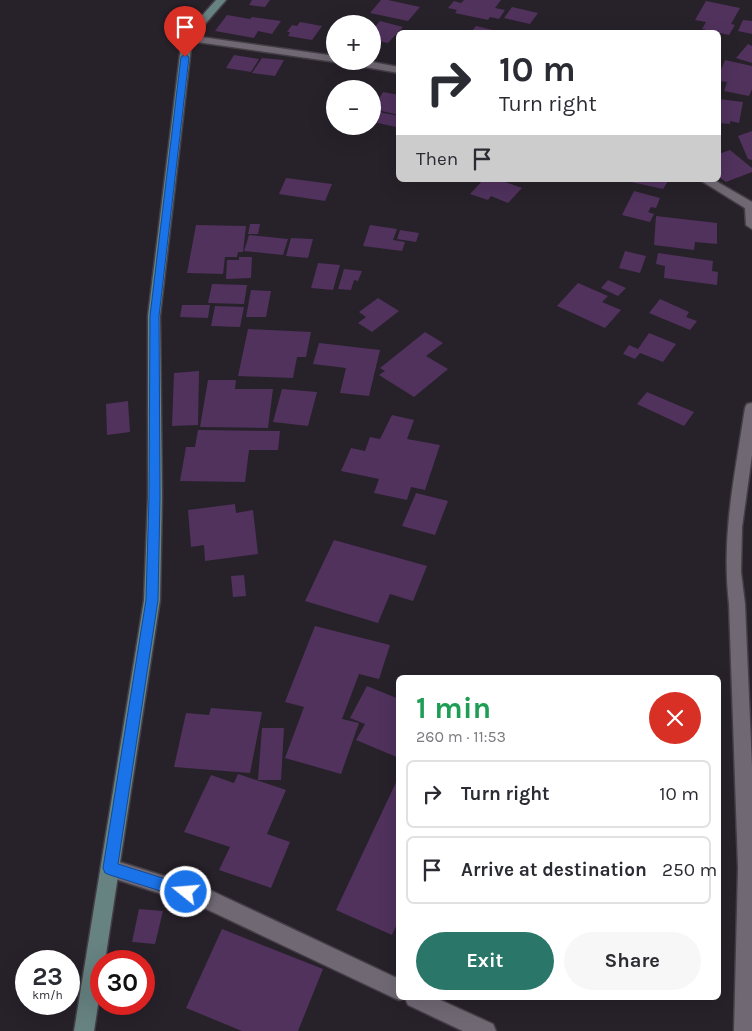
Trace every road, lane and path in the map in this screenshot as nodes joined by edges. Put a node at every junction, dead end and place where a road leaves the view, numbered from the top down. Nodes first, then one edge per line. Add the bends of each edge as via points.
1 (221, 0) edge
2 (187, 38) junction
3 (326, 58) edge
4 (381, 67) edge
5 (396, 69) edge
6 (709, 182) edge
7 (752, 207) edge
8 (752, 225) edge
9 (752, 408) edge
10 (110, 868) junction
11 (396, 989) edge
12 (419, 1000) edge
13 (84, 1031) edge
14 (486, 1031) edge
15 (744, 1031) edge

1 - 2 street
2 - 3 street
2 - 10 street via 154,316 152,600
4 - 5 street
6 - 7 street
7 - 8 street
9 - 15 street via 734,527 733,572 747,868
10 - 11 street via 205,898
10 - 13 street
12 - 14 street

